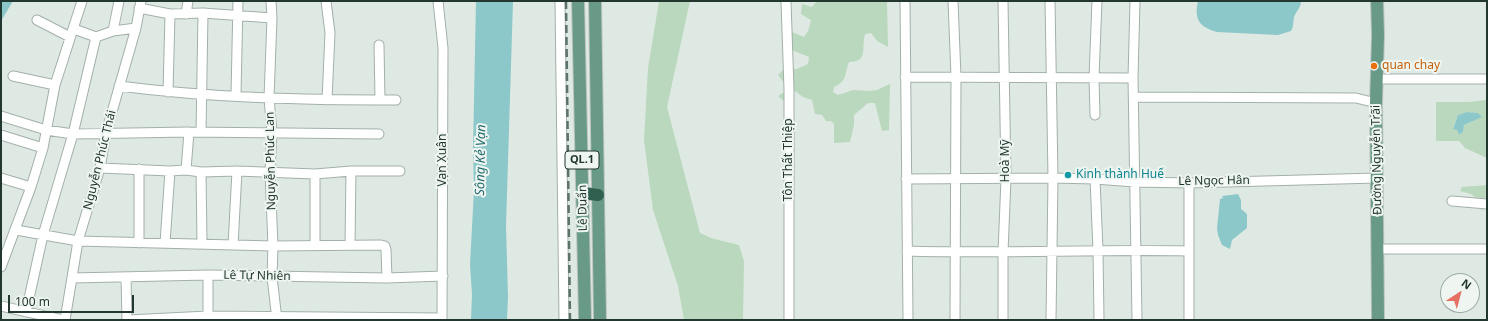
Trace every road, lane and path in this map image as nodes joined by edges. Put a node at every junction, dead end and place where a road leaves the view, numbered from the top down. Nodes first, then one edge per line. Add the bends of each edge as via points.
1 (82, 1) edge
2 (119, 1) edge
3 (188, 1) edge
4 (238, 1) edge
5 (271, 1) edge
6 (326, 1) edge
7 (438, 1) edge
8 (560, 1) edge
9 (578, 1) edge
10 (595, 1) edge
11 (786, 1) edge
12 (905, 1) edge
13 (953, 1) edge
14 (1003, 1) edge
15 (1050, 1) edge
16 (1097, 1) edge
17 (1135, 1) edge
18 (1377, 1) edge
19 (140, 4) edge
20 (203, 13) junction
21 (170, 14) junction
22 (186, 14) junction
23 (238, 16) junction
24 (272, 18) junction
25 (37, 20) dead end
26 (136, 28) junction
27 (113, 31) junction
28 (72, 33) junction
29 (96, 37) junction
30 (379, 45) dead end
31 (13, 76) dead end
32 (905, 77) junction
33 (956, 77) junction
34 (1051, 77) junction
35 (1005, 78) junction
36 (1094, 78) junction
37 (1133, 78) junction
38 (1378, 80) junction
39 (1487, 80) edge
40 (55, 85) junction
41 (119, 86) junction
42 (168, 92) junction
43 (202, 94) junction
44 (236, 95) junction
45 (1134, 97) junction
46 (269, 98) junction
47 (327, 100) junction
48 (380, 100) junction
49 (396, 100) dead end
50 (1376, 103) junction
51 (1095, 115) dead end
52 (1, 116) edge
53 (46, 130) junction
54 (189, 132) junction
55 (201, 132) junction
56 (106, 133) junction
57 (272, 133) junction
58 (73, 134) junction
59 (379, 134) dead end
60 (1, 135) edge
61 (43, 148) junction
62 (100, 168) junction
63 (139, 169) junction
64 (186, 170) junction
65 (170, 171) junction
66 (237, 171) junction
67 (400, 171) dead end
68 (201, 172) junction
69 (270, 172) junction
70 (351, 172) junction
71 (315, 174) junction
72 (1, 178) edge
73 (1053, 178) junction
74 (1377, 178) junction
75 (906, 179) junction
76 (955, 179) junction
77 (1006, 179) junction
78 (1095, 179) junction
79 (1136, 182) junction
80 (1189, 182) junction
81 (31, 187) junction
82 (583, 193) junction
83 (598, 195) junction
84 (1452, 201) dead end
85 (1487, 204) edge
86 (16, 230) junction
87 (43, 235) junction
88 (78, 240) junction
89 (139, 243) junction
90 (166, 243) junction
91 (202, 244) junction
92 (233, 245) junction
93 (315, 245) junction
94 (350, 245) junction
95 (273, 246) junction
96 (1378, 249) junction
97 (1487, 249) edge
98 (1098, 250) junction
99 (1136, 250) junction
100 (907, 251) junction
101 (1052, 251) junction
102 (1188, 251) junction
103 (1003, 252) junction
104 (955, 253) junction
105 (1, 267) edge
106 (208, 275) junction
107 (443, 276) junction
108 (126, 277) junction
109 (272, 277) junction
110 (72, 278) junction
111 (387, 278) junction
112 (1, 306) edge
113 (26, 312) junction
114 (208, 318) edge
115 (277, 319) edge
116 (442, 319) edge
117 (64, 320) edge
118 (127, 320) edge
119 (564, 320) edge
120 (585, 320) edge
121 (600, 320) edge
122 (789, 320) edge
123 (908, 320) edge
124 (955, 320) edge
125 (1003, 320) edge
126 (1051, 320) edge
127 (1099, 320) edge
128 (1137, 320) edge
129 (1189, 320) edge
130 (1378, 320) edge

1 - 28 street
2 - 27 street
3 - 22 street
4 - 23 street
5 - 24 street, Nguyễn Phúc Lan
6 - 47 street via 330,33
7 - 107 street, Vạn Xuân via 443,48
8 - 119 street
9 - 82 main road, Lê Duẩn / QL.1
10 - 83 main road, Lê Duẩn / QL.1
11 - 122 street, Tôn Thất Thiệp via 789,76
12 - 32 street
13 - 33 street
14 - 35 street, Hoà Mỹ
15 - 34 street
16 - 36 street
17 - 37 street
18 - 38 main road, Đường Nguyễn Trãi
19 - 21 street
19 - 26 street, Nguyễn Phúc Thái
20 - 22 street
20 - 23 street
20 - 43 street
21 - 22 street
21 - 42 street
23 - 24 street
23 - 44 street
24 - 46 street, Nguyễn Phúc Lan
25 - 28 street
26 - 27 street
26 - 41 street, Nguyễn Phúc Thái
27 - 29 street
28 - 29 street
28 - 40 street
29 - 58 street
30 - 48 street
31 - 40 street
32 - 33 street
32 - 75 street
33 - 35 street
33 - 76 street
34 - 35 street
34 - 36 street
34 - 73 street
35 - 77 street, Hoà Mỹ
36 - 37 street
36 - 51 street
37 - 45 street
38 - 39 street
38 - 50 main road, Đường Nguyễn Trãi
40 - 53 street
41 - 42 street
41 - 56 street, Nguyễn Phúc Thái
42 - 43 street
43 - 44 street
43 - 55 street
44 - 46 street
45 - 50 street via 1356,98
45 - 79 street
46 - 47 street
46 - 57 street, Nguyễn Phúc Lan
47 - 48 street
48 - 49 street
50 - 74 main road, Đường Nguyễn Trãi
52 - 53 street
53 - 58 street
53 - 61 street
54 - 55 street
54 - 56 street
54 - 64 street
55 - 57 street
56 - 58 street
56 - 62 street, Nguyễn Phúc Thái
57 - 59 street
57 - 69 street, Nguyễn Phúc Lan
58 - 87 street
60 - 61 street
61 - 81 street
62 - 63 street
62 - 88 street, Nguyễn Phúc Thái
63 - 65 street
63 - 89 street
64 - 65 street
64 - 68 street
65 - 90 street
66 - 68 street
66 - 69 street
66 - 92 street
67 - 70 street
68 - 91 street
69 - 71 street
69 - 95 street, Nguyễn Phúc Lan
70 - 71 street
70 - 94 street
71 - 93 street
72 - 81 street
73 - 77 street, Lê Ngọc Hân
73 - 78 street, Lê Ngọc Hân
73 - 101 street
74 - 80 street, Lê Ngọc Hân
74 - 96 main road, Đường Nguyễn Trãi
75 - 76 street, Lê Ngọc Hân
75 - 100 street
76 - 77 street, Lê Ngọc Hân
76 - 104 street
77 - 103 street, Hoà Mỹ
78 - 79 street, Lê Ngọc Hân
78 - 98 street
79 - 80 street, Lê Ngọc Hân
79 - 99 street
80 - 102 street
81 - 86 street
82 - 83 highway
82 - 120 main road, Lê Duẩn / QL.1
83 - 121 main road, Lê Duẩn / QL.1
84 - 85 street
86 - 87 street
86 - 105 street
87 - 88 street
87 - 113 street
88 - 89 street
88 - 110 street, Nguyễn Phúc Thái
89 - 90 street
90 - 91 street
91 - 92 street
92 - 95 street
93 - 94 street
93 - 95 street
94 - 111 street via 384,246
95 - 109 street, Nguyễn Phúc Lan
96 - 97 street
96 - 130 main road, Đường Nguyễn Trãi
98 - 99 street
98 - 101 street
98 - 127 street
99 - 102 street
99 - 128 street
100 - 104 street
100 - 123 street
101 - 103 street
101 - 126 street
102 - 129 street
103 - 104 street
103 - 125 street, Hoà Mỹ
104 - 124 street
106 - 108 street, Lê Tự Nhiên
106 - 109 street, Lê Tự Nhiên
106 - 114 street
107 - 111 street, Lê Tự Nhiên
107 - 116 street, Vạn Xuân
108 - 110 street, Lê Tự Nhiên
108 - 118 street
109 - 111 street, Lê Tự Nhiên
109 - 115 street, Nguyễn Phúc Lan
110 - 117 street, Nguyễn Phúc Thái
112 - 113 street
113 - 117 street
114 - 115 street
114 - 118 street
115 - 116 street

